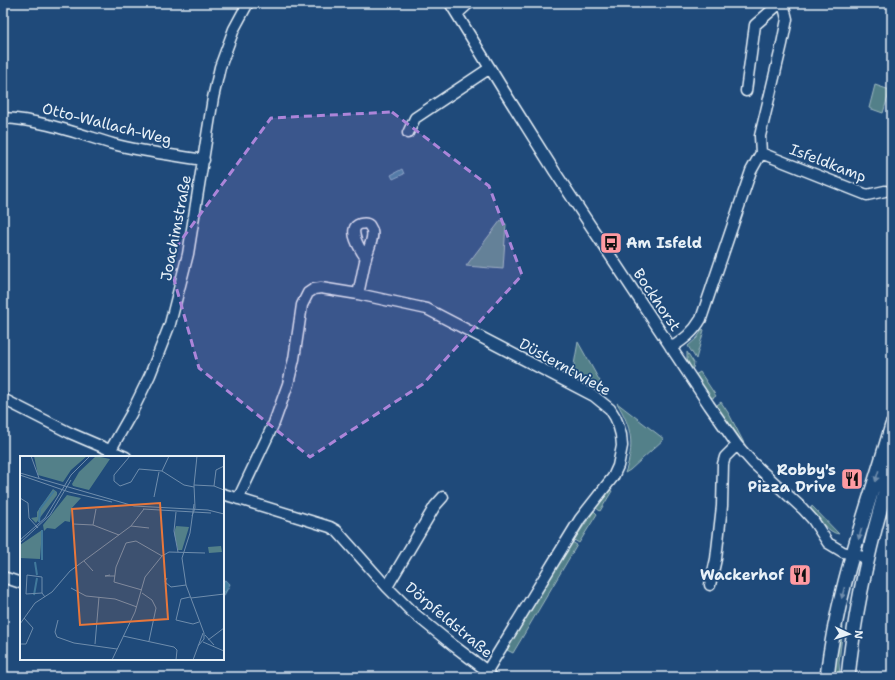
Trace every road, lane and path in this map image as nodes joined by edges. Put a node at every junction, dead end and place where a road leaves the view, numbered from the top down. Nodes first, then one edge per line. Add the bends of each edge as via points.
1 (248, 3) edge
2 (450, 3) edge
3 (469, 3) edge
4 (781, 3) edge
5 (457, 14) junction
6 (490, 68) junction
7 (746, 91) dead end
8 (3, 118) edge
9 (408, 133) dead end
10 (761, 154) junction
11 (204, 160) junction
12 (885, 191) dead end
13 (366, 258) dead end
14 (358, 294) junction
15 (671, 348) junction
16 (3, 399) edge
17 (892, 426) edge
18 (737, 445) junction
19 (110, 450) junction
20 (124, 456) edge
21 (892, 469) edge
22 (224, 494) edge
23 (443, 497) dead end
24 (238, 499) junction
25 (853, 555) junction
26 (868, 558) junction
27 (3, 577) edge
28 (20, 583) edge
29 (710, 585) dead end
30 (387, 587) junction
31 (857, 607) junction
32 (489, 674) edge
33 (828, 677) edge
34 (848, 677) edge

1 - 11 street, Joachimstraße via 234,29 220,67
2 - 5 street, Bockhorst
3 - 5 street
4 - 7 street via 756,25
4 - 10 street via 787,19 760,136
5 - 6 street, Bockhorst
6 - 9 street via 415,118
6 - 15 street, Bockhorst
8 - 11 street, Otto-Wallach-Weg via 41,122 147,152
10 - 12 street, Isfeldkamp via 867,194
10 - 15 street via 750,171 701,319 688,337
11 - 19 street, Joachimstraße via 188,254 165,339 131,414
13 - 14 street
14 - 24 street, Düsterntwiete via 321,288 308,293 302,305 288,384 274,423
14 - 32 street, Düsterntwiete via 417,306 437,313 594,396 610,409 618,424 622,446 613,477 580,519
15 - 18 street, Bockhorst
16 - 19 street via 70,434
17 -> 25 main road
18 - 25 street, Bockhorst via 803,509 828,543 842,552
18 - 29 street via 722,464 722,506 716,559
19 - 20 street
21 - 26 main road
22 - 24 street, Dörpfeldstraße
23 - 30 street, Dörpfeldstraße via 435,506
24 - 30 street, Dörpfeldstraße via 337,530
25 - 26 street, Bockhorst
25 - 31 main road
25 -> 33 main road via 836,622
26 - 31 main road
27 - 28 street
30 - 32 street, Dörpfeldstraße via 431,628
31 - 34 main road

